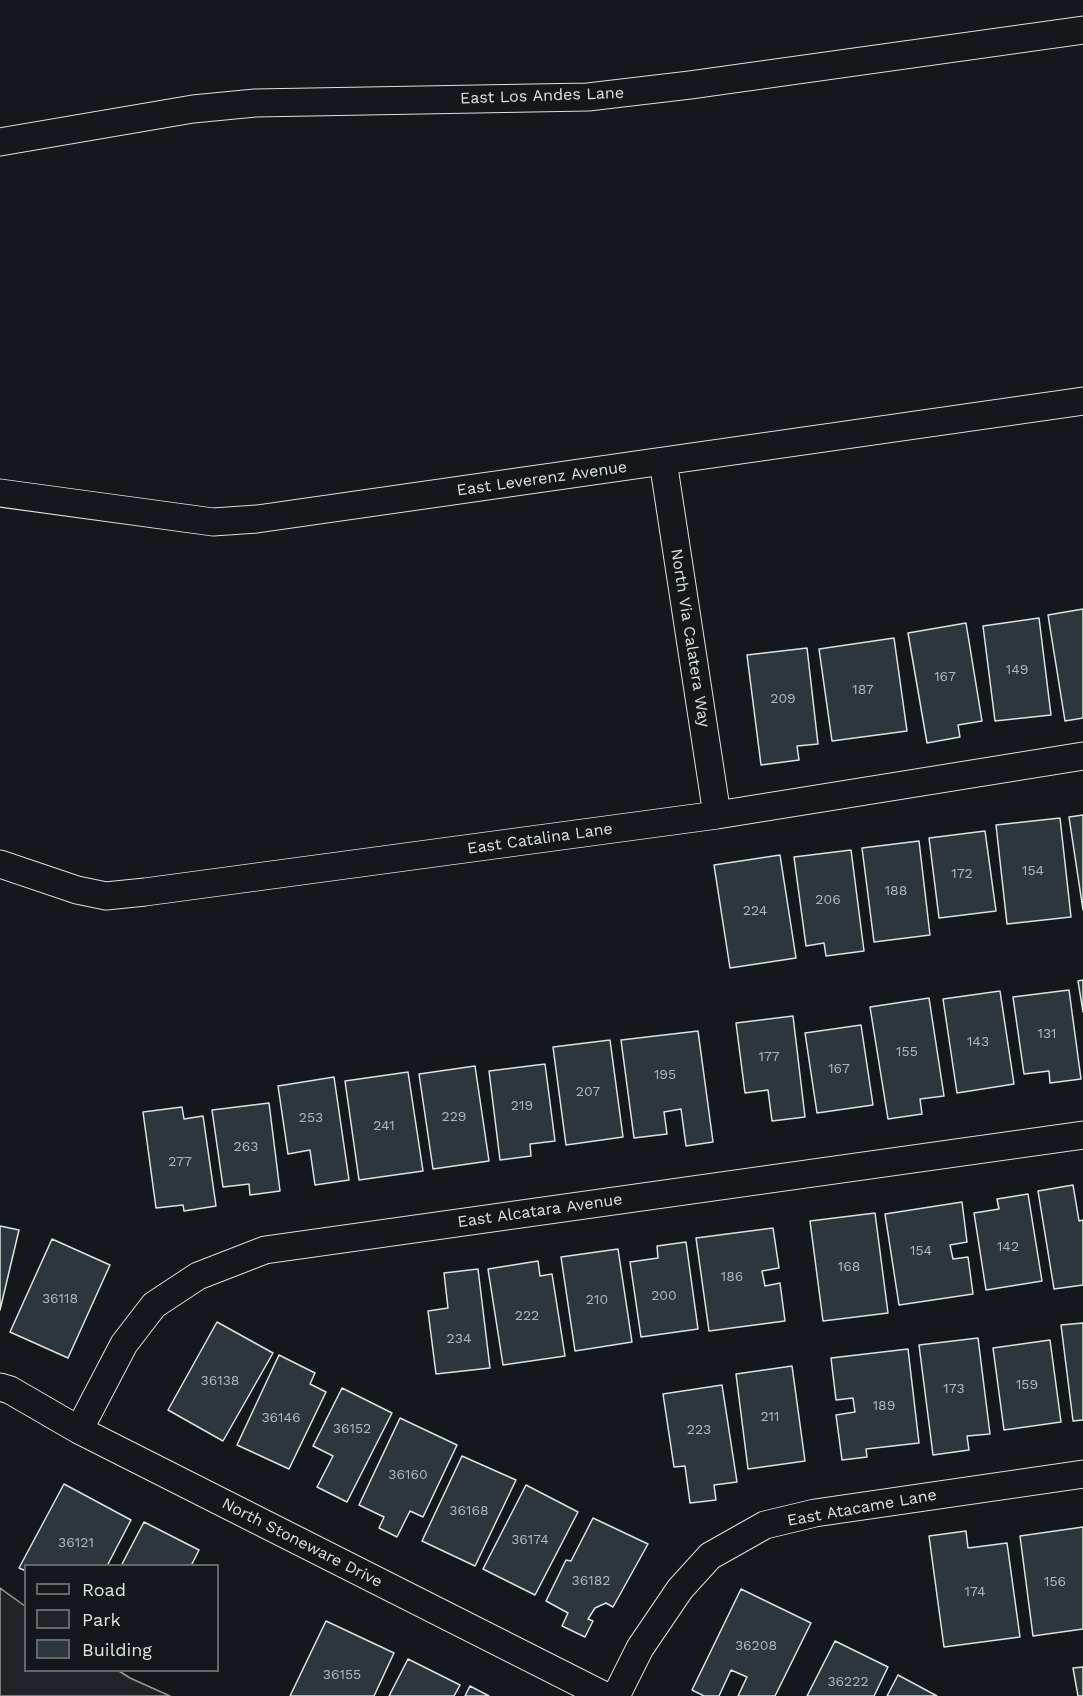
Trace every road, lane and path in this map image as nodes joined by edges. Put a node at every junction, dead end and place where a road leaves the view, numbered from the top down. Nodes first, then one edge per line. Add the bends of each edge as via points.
1 (1083, 30) edge
2 (0, 142) edge
3 (1083, 401) edge
4 (663, 461) junction
5 (0, 493) edge
6 (1083, 756) edge
7 (717, 815) junction
8 (0, 864) edge
9 (1083, 1135) edge
10 (0, 1388) edge
11 (80, 1430) junction
12 (1083, 1474) edge
13 (606, 1696) edge
14 (616, 1696) edge

1 - 2 street, East Los Andes Lane via 588,97 255,103 193,109
3 - 4 street, East Leverenz Avenue
4 - 5 street, East Leverenz Avenue via 213,522
4 - 7 street, North Via Calatera Way
6 - 7 street, East Catalina Lane
7 - 8 street, East Catalina Lane via 106,896
9 - 11 street, East Alcatara Avenue via 266,1250 198,1276 154,1305 123,1344
10 - 11 street, North Stoneware Drive
11 - 13 street, North Stoneware Drive
12 - 14 street, East Atacame Lane via 826,1511 765,1525 710,1556 680,1589 640,1648

